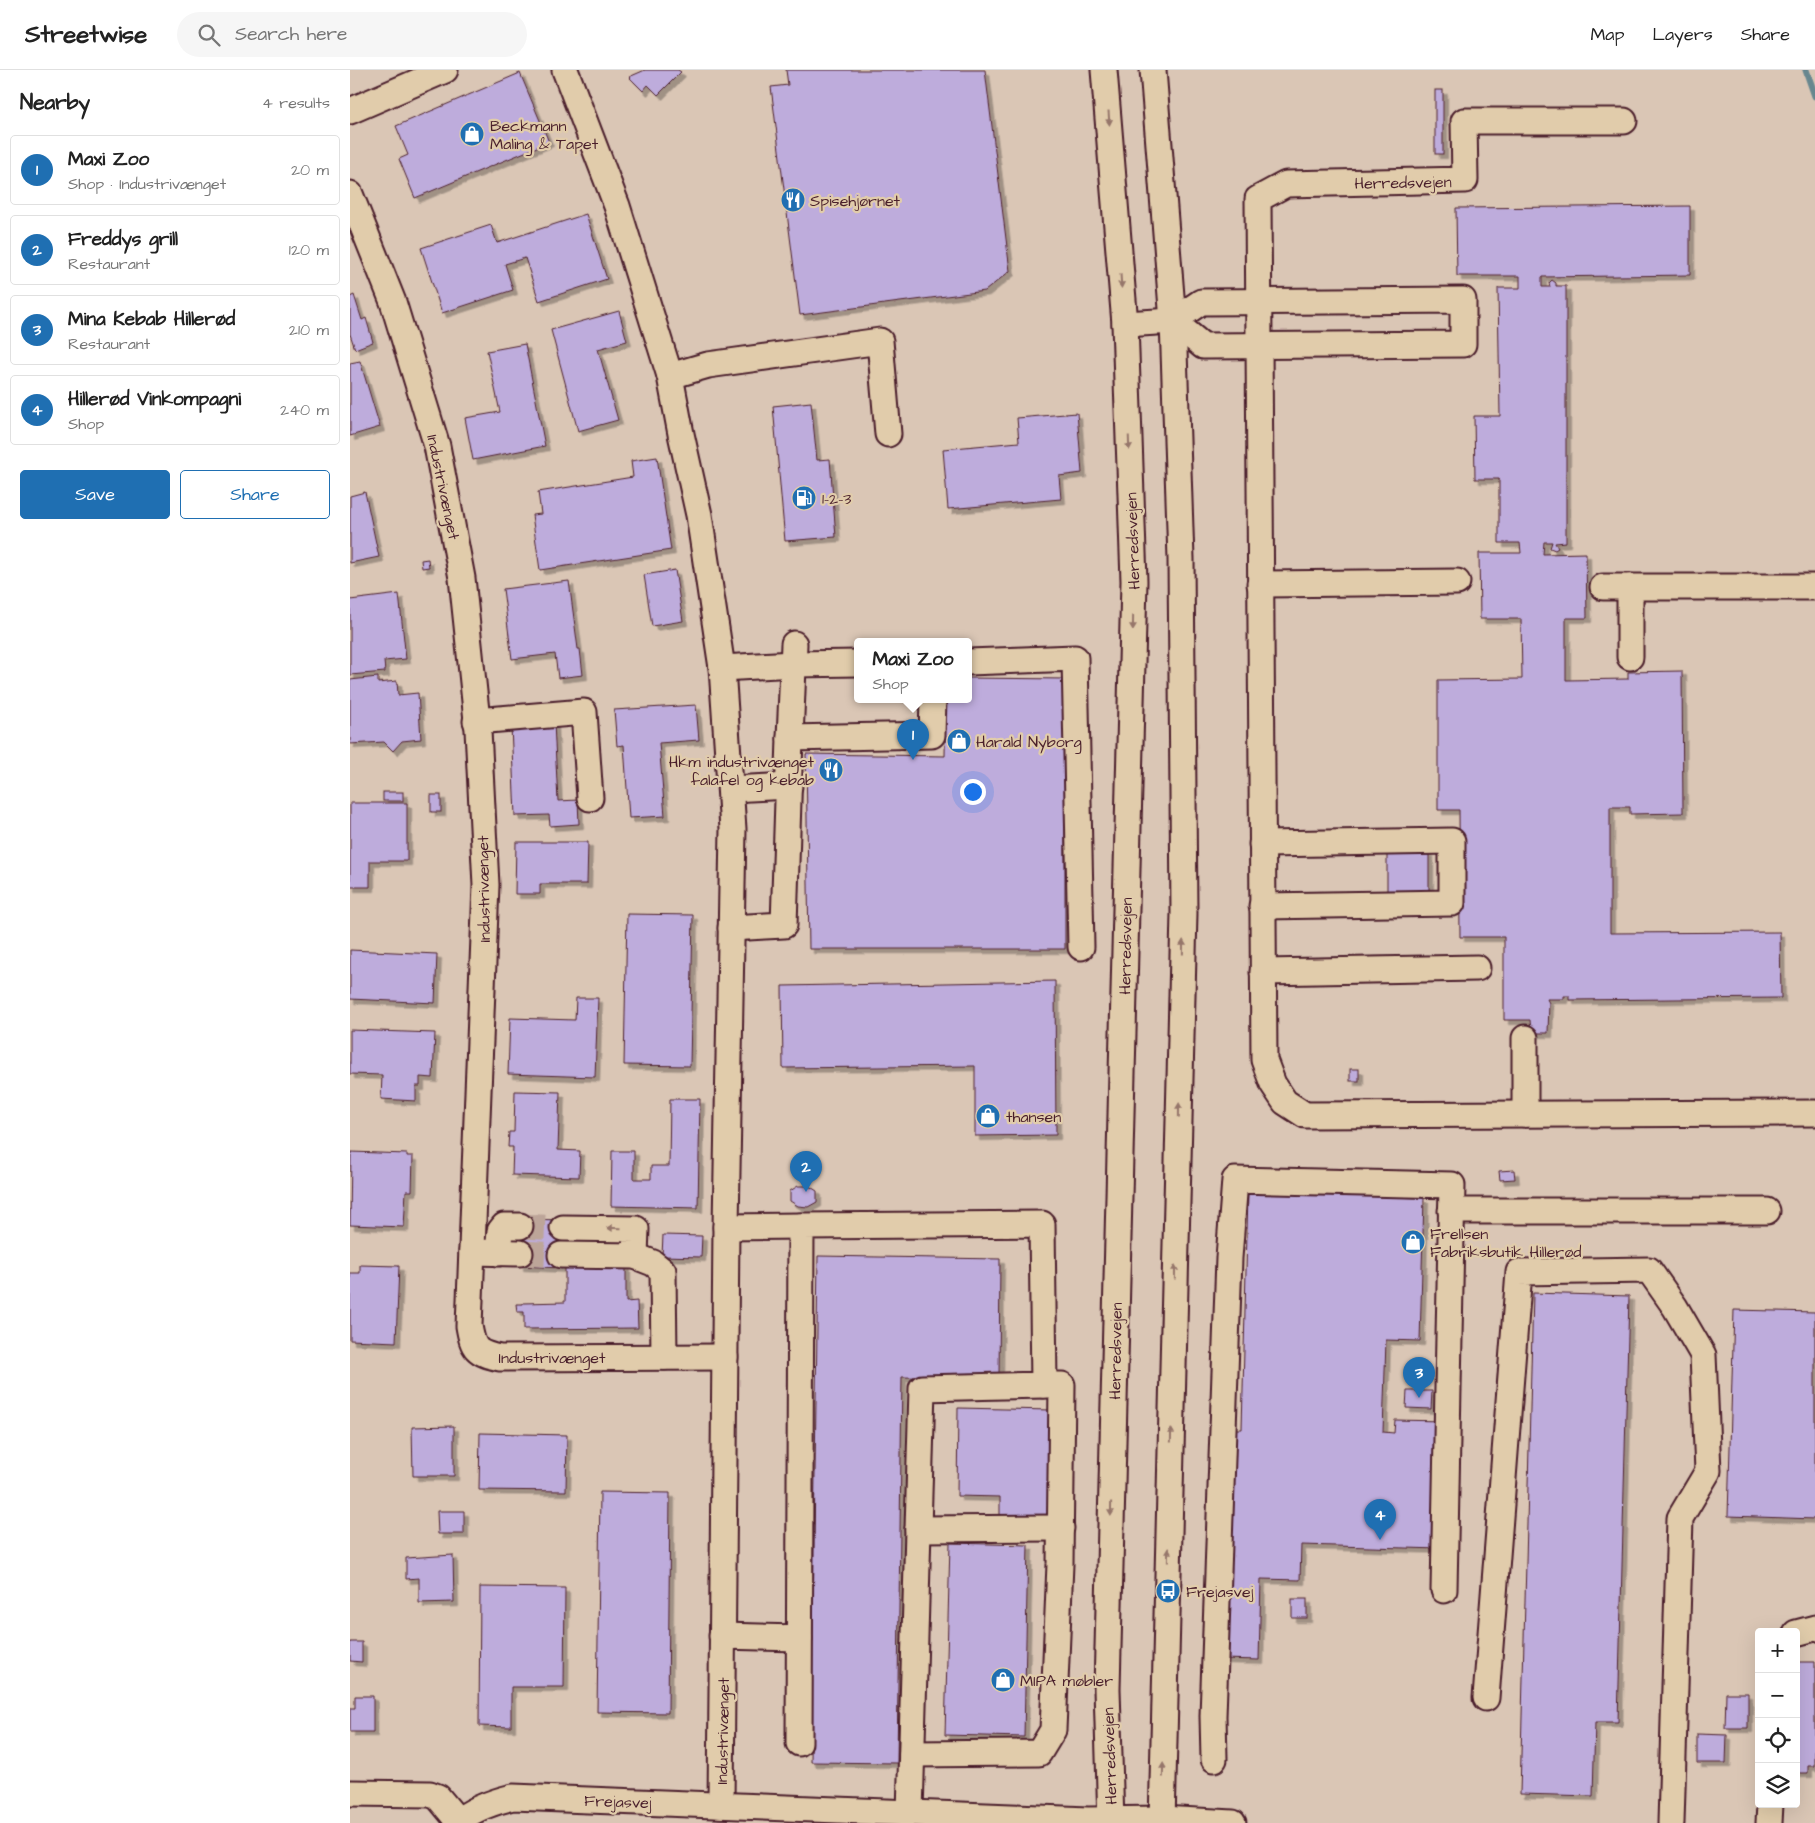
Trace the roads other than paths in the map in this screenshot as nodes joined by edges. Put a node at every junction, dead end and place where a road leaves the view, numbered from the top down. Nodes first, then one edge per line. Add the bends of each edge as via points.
1 (445, 70) edge
2 (565, 70) edge
3 (1104, 70) edge
4 (1153, 70) edge
5 (350, 111) edge
6 (1624, 121) dead end
7 (350, 194) edge
8 (1258, 302) junction
9 (1173, 321) junction
10 (1124, 324) junction
11 (1259, 345) junction
12 (670, 376) junction
13 (888, 434) dead end
14 (1456, 582) dead end
15 (1260, 584) junction
16 (1603, 587) dead end
17 (1630, 587) junction
18 (1815, 587) edge
19 (794, 654) junction
20 (1630, 657) dead end
21 (854, 662) edge
22 (972, 662) edge
23 (722, 668) junction
24 (933, 703) edge
25 (476, 721) junction
26 (790, 738) junction
27 (789, 786) junction
28 (730, 789) junction
29 (590, 798) dead end
30 (1262, 844) junction
31 (1262, 906) junction
32 (732, 928) junction
33 (1081, 947) dead end
34 (1477, 968) dead end
35 (1263, 972) junction
36 (1525, 1038) dead end
37 (1815, 1113) edge
38 (1525, 1114) junction
39 (1451, 1211) junction
40 (1767, 1211) dead end
41 (520, 1226) tunnel mouth
42 (726, 1226) junction
43 (801, 1226) junction
44 (563, 1228) tunnel mouth
45 (472, 1252) junction
46 (561, 1255) tunnel mouth
47 (635, 1256) junction
48 (664, 1357) junction
49 (725, 1357) junction
50 (1044, 1386) junction
51 (1061, 1528) junction
52 (918, 1529) junction
53 (1444, 1590) dead end
54 (1815, 1628) edge
55 (1800, 1632) edge
56 (722, 1636) junction
57 (799, 1638) junction
58 (1486, 1698) dead end
59 (799, 1744) dead end
60 (912, 1754) junction
61 (1214, 1759) dead end
62 (350, 1792) edge
63 (721, 1805) junction
64 (1770, 1808) edge
65 (910, 1813) junction
66 (751, 1815) edge
67 (1162, 1821) edge
68 (457, 1822) edge
69 (1111, 1822) edge
70 (1233, 1823) edge
71 (1671, 1823) edge
72 (1769, 1823) edge

1 - 5 street
2 - 12 street, Industrivænget via 617,206
3 -> 10 street, Herredsvejen
4 - 9 street
6 - 8 street, Herredsvejen via 1464,121 1464,180 1286,184 1258,199
7 - 25 street, Industrivænget via 393,302 437,446 461,571
8 - 9 street via 1201,302
8 - 11 street, Herredsvejen
8 - 11 street via 1463,300 1463,344
9 - 10 street
9 - 11 street via 1203,346
67 -> 9 street via 1184,913 1181,559
10 -> 69 street, Herredsvejen via 1134,581 1107,1689
11 - 15 street, Herredsvejen
12 - 13 street via 708,365 880,341
12 - 23 street, Industrivænget via 699,515
14 - 15 street
15 - 30 street, Herredsvejen
16 - 17 street
17 - 18 street
17 - 20 street
19 - 21 street
19 - 23 street
19 - 26 street
22 - 33 street via 1075,658
23 - 28 street, Industrivænget
24 - 26 street via 932,735
25 - 29 street via 584,712
25 - 45 street, Industrivænget via 486,885
26 - 27 street
27 - 28 street
27 - 32 street via 784,925
28 - 32 street, Industrivænget
30 - 31 street, Herredsvejen
30 - 31 street via 1452,841 1452,903
31 - 35 street, Herredsvejen
32 - 42 street, Industrivænget
34 - 35 street
35 - 38 street, Herredsvejen via 1264,1060 1273,1084 1285,1102 1305,1115
36 - 38 street
37 - 38 street, Herredsvejen
39 - 40 street
39 - 53 street
39 - 61 street via 1452,1185 1235,1180 1228,1278
41 - 45 street via 504,1226 500,1231 509,1253
42 - 43 street
42 - 49 street, Industrivænget
43 - 50 street via 1042,1224
43 - 57 street
47 -> 44 street via 636,1229
45 - 48 street, Industrivænget via 470,1326 476,1350 500,1358
46 - 47 street
47 - 48 street via 653,1263 663,1272
48 - 49 street, Industrivænget
49 - 56 street, Industrivænget
50 - 51 street via 1062,1385
50 - 52 street via 922,1388
51 - 52 street
51 - 60 street via 1053,1730 1039,1753
52 - 60 street
54 - 55 street
56 - 57 street
56 - 63 street, Industrivænget
57 - 59 street
58 - 71 street via 1519,1272 1649,1270 1703,1356 1708,1471 1680,1518
60 - 65 street
62 - 68 street, Frejasvej via 430,1794 438,1797
63 - 66 street, Frejasvej
63 - 68 street, Frejasvej via 513,1798 489,1804
64 - 72 street
65 - 66 street, Frejasvej
65 - 69 street, Frejasvej
67 - 69 street, Frejasvej
67 - 70 street, Frejasvej

